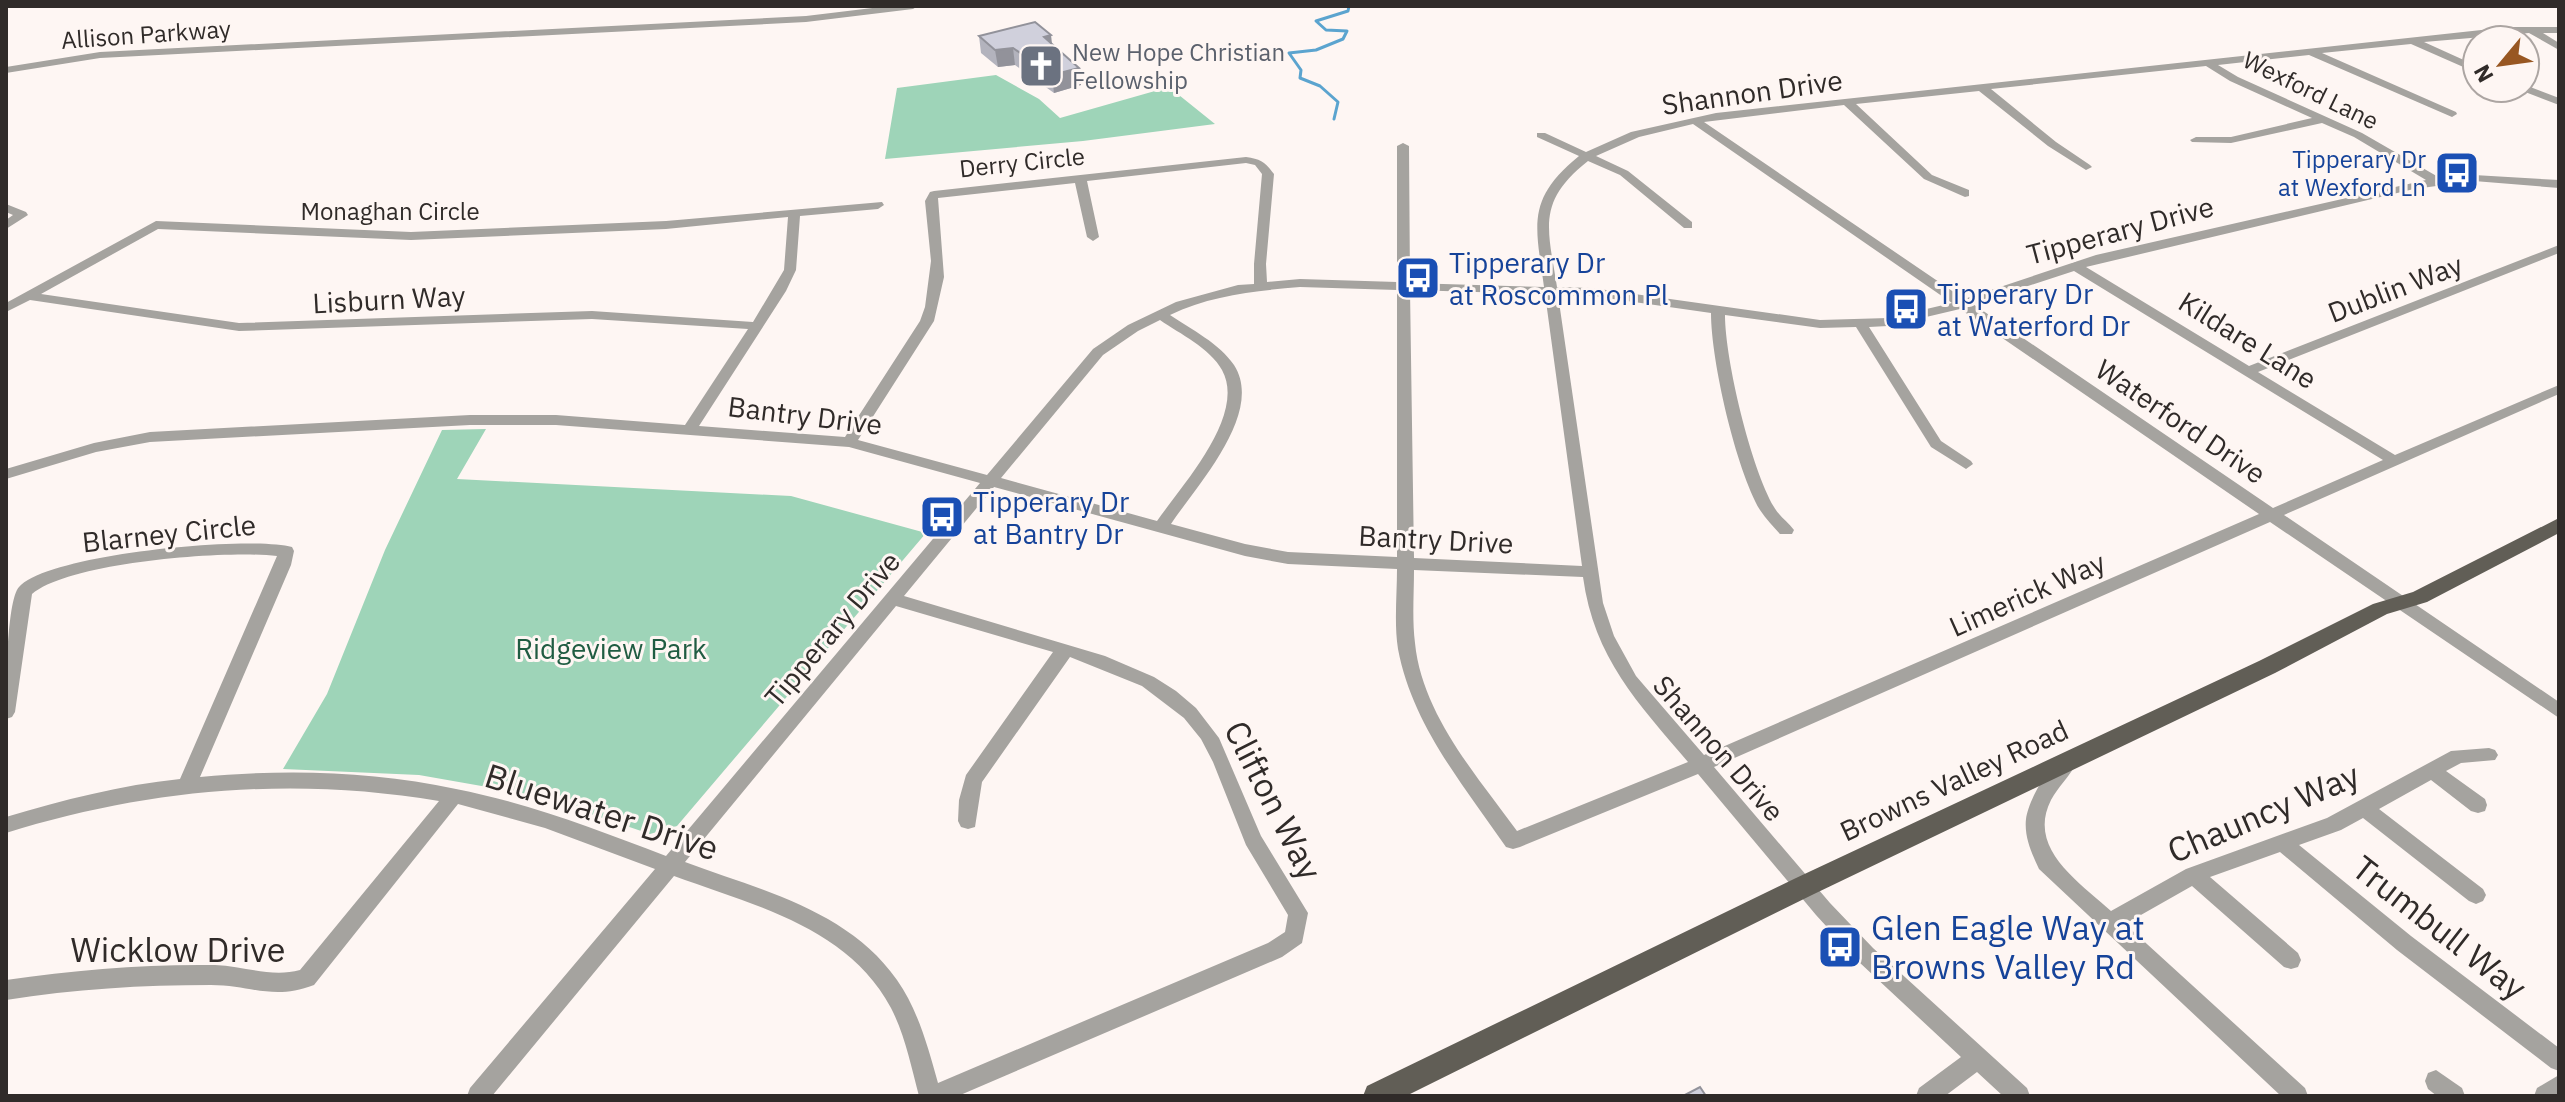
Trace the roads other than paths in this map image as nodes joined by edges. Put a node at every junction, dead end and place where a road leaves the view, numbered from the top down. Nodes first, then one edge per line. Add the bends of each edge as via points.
1 (844, 6) edge
2 (913, 6) edge
3 (2461, 35) edge
4 (2541, 36) edge
5 (2412, 40) junction
6 (2559, 47) edge
7 (2311, 52) junction
8 (6, 61) edge
9 (2208, 63) junction
10 (2461, 63) edge
11 (6, 70) edge
12 (1981, 87) junction
13 (1847, 102) junction
14 (2452, 114) dead end
15 (2323, 119) junction
16 (1695, 121) junction
17 (1541, 135) dead end
18 (2196, 140) dead end
19 (1403, 146) dead end
20 (1586, 156) junction
21 (2086, 167) dead end
22 (1080, 178) junction
23 (2436, 181) junction
24 (2552, 183) edge
25 (1965, 193) dead end
26 (2559, 200) edge
27 (878, 205) dead end
28 (6, 208) edge
29 (794, 212) junction
30 (6, 225) edge
31 (1688, 225) dead end
32 (1093, 237) dead end
33 (2559, 249) edge
34 (2075, 266) junction
35 (1261, 285) junction
36 (1404, 286) junction
37 (1552, 291) junction
38 (27, 296) junction
39 (1962, 304) junction
40 (6, 308) edge
41 (1718, 310) junction
42 (1160, 314) junction
43 (1861, 325) junction
44 (756, 326) junction
45 (2248, 371) junction
46 (2559, 389) edge
47 (690, 429) junction
48 (849, 442) junction
49 (2393, 460) junction
50 (1966, 464) dead end
51 (6, 474) edge
52 (992, 479) junction
53 (2273, 515) junction
54 (2559, 525) edge
55 (1160, 528) junction
56 (1786, 530) dead end
57 (1405, 563) junction
58 (1589, 572) junction
59 (894, 599) junction
60 (2399, 602) junction
61 (1064, 650) junction
62 (2559, 711) edge
63 (6, 712) edge
64 (2489, 755) dead end
65 (2068, 762) junction
66 (1700, 765) junction
67 (2431, 770) junction
68 (186, 787) junction
69 (454, 796) junction
70 (2478, 805) dead end
71 (2363, 807) junction
72 (968, 821) dead end
73 (6, 825) edge
74 (2283, 843) junction
75 (669, 865) junction
76 (2193, 875) junction
77 (1805, 886) junction
78 (2476, 895) dead end
79 (2110, 922) junction
80 (2291, 960) dead end
81 (6, 990) edge
82 (1978, 1058) junction
83 (2559, 1061) edge
84 (2436, 1081) dead end
85 (2559, 1086) edge
86 (478, 1096) edge
87 (931, 1096) edge
88 (1377, 1096) edge
89 (1927, 1096) edge
90 (2019, 1096) edge
91 (2297, 1096) edge
92 (2454, 1096) edge
93 (2545, 1096) edge

1 - 8 street, Allison Parkway via 134,42
2 - 11 street, Allison Parkway via 779,21 100,55
3 - 5 street, Shannon Drive
4 - 6 street
5 - 7 street, Shannon Drive
5 - 10 street
7 - 9 street, Shannon Drive
7 - 14 street
9 - 12 street, Shannon Drive
9 - 15 street, Wexford Lane
12 - 13 street, Shannon Drive
12 - 21 street
13 - 16 street, Shannon Drive
13 - 25 street via 1928,177
15 - 18 street via 2231,140
15 - 23 street, Wexford Lane
16 - 20 street, Shannon Drive
16 - 39 street, Waterford Drive
17 - 20 street
19 - 36 street
20 - 31 street via 1624,173
20 - 37 street, Shannon Drive via 1564,170 1546,195 1541,220
22 - 32 street
22 - 35 street, Derry Circle via 1259,162 1268,174
22 - 48 street, Derry Circle via 934,195 936,302
23 - 24 street, Tipperary Drive via 2505,178
23 - 34 street, Tipperary Drive
24 - 26 street
27 - 29 street, Monaghan Circle
28 - 30 street via 22,215
29 - 38 street, Monaghan Circle via 666,225 411,236 156,225
29 - 44 street via 790,270
33 - 45 street, Dublin Way
34 - 39 street, Tipperary Drive
34 - 45 street, Kildare Lane
35 - 36 street, Tipperary Drive
35 - 42 street, Tipperary Drive
36 - 37 street, Tipperary Drive
36 - 57 street
37 - 41 street, Tipperary Drive
37 - 58 street, Shannon Drive
38 - 40 street, Monaghan Circle
38 - 44 street, Lisburn Way via 239,327 592,315
39 - 43 street, Tipperary Drive
39 - 53 street, Waterford Drive
41 - 43 street, Tipperary Drive
41 - 56 street via 1718,342 1756,484 1767,510
42 - 52 street, Tipperary Drive via 1098,352
42 - 55 street via 1220,359 1237,389 1235,412 1221,438
43 - 50 street via 1936,444
44 - 47 street
45 - 49 street, Kildare Lane
46 - 49 street, Limerick Way
47 - 48 street, Bantry Drive
47 - 51 street, Bantry Drive via 541,420 195,433 94,448
48 - 52 street, Bantry Drive
49 - 53 street, Limerick Way
52 - 55 street, Bantry Drive
52 - 59 street, Tipperary Drive
53 - 60 street, Waterford Drive
53 - 66 street, Limerick Way
54 - 60 main road, Browns Valley Road via 2420,597
55 - 57 street, Bantry Drive via 1288,558
57 - 58 street, Bantry Drive
57 - 66 street, Limerick Way via 1406,645 1426,715 1513,841
58 - 66 street, Shannon Drive via 1606,636 1630,681
59 - 61 street, Clifton Way
59 - 75 street, Tipperary Drive
60 - 62 street, Waterford Drive
60 - 65 main road, Browns Valley Road
61 - 72 street via 973,780
61 - 87 street, Clifton Way via 1150,682 1206,731 1268,870 1298,913 1295,937
63 - 68 street, Blarney Circle via 24,591 40,579 172,554 269,547 286,551
64 - 67 street, Chauncy Way via 2458,756
65 - 77 main road, Browns Valley Road
65 - 79 street via 2042,793 2034,813 2038,847 2046,863
66 - 77 street, Shannon Drive
67 - 70 street
67 - 71 street, Chauncy Way
68 - 69 street, Bluewater Drive via 364,784
68 - 73 street, Bluewater Drive via 94,801
69 - 75 street, Bluewater Drive via 576,828
69 - 81 street, Wicklow Drive via 307,978 281,987 222,975 126,975
71 - 74 street, Chauncy Way
71 - 78 street
74 - 76 street, Chauncy Way
74 - 83 street, Trumbull Way
75 - 86 street, Tipperary Drive
75 - 87 street, Bluewater Drive via 805,915 846,942 881,975 909,1024
76 - 79 street, Chauncy Way
76 - 80 street
77 - 82 street, Shannon Drive via 1866,955
77 - 88 main road, Browns Valley Road
79 - 91 street
82 - 89 street
82 - 90 street, Shannon Drive
84 - 92 street
85 - 93 street

